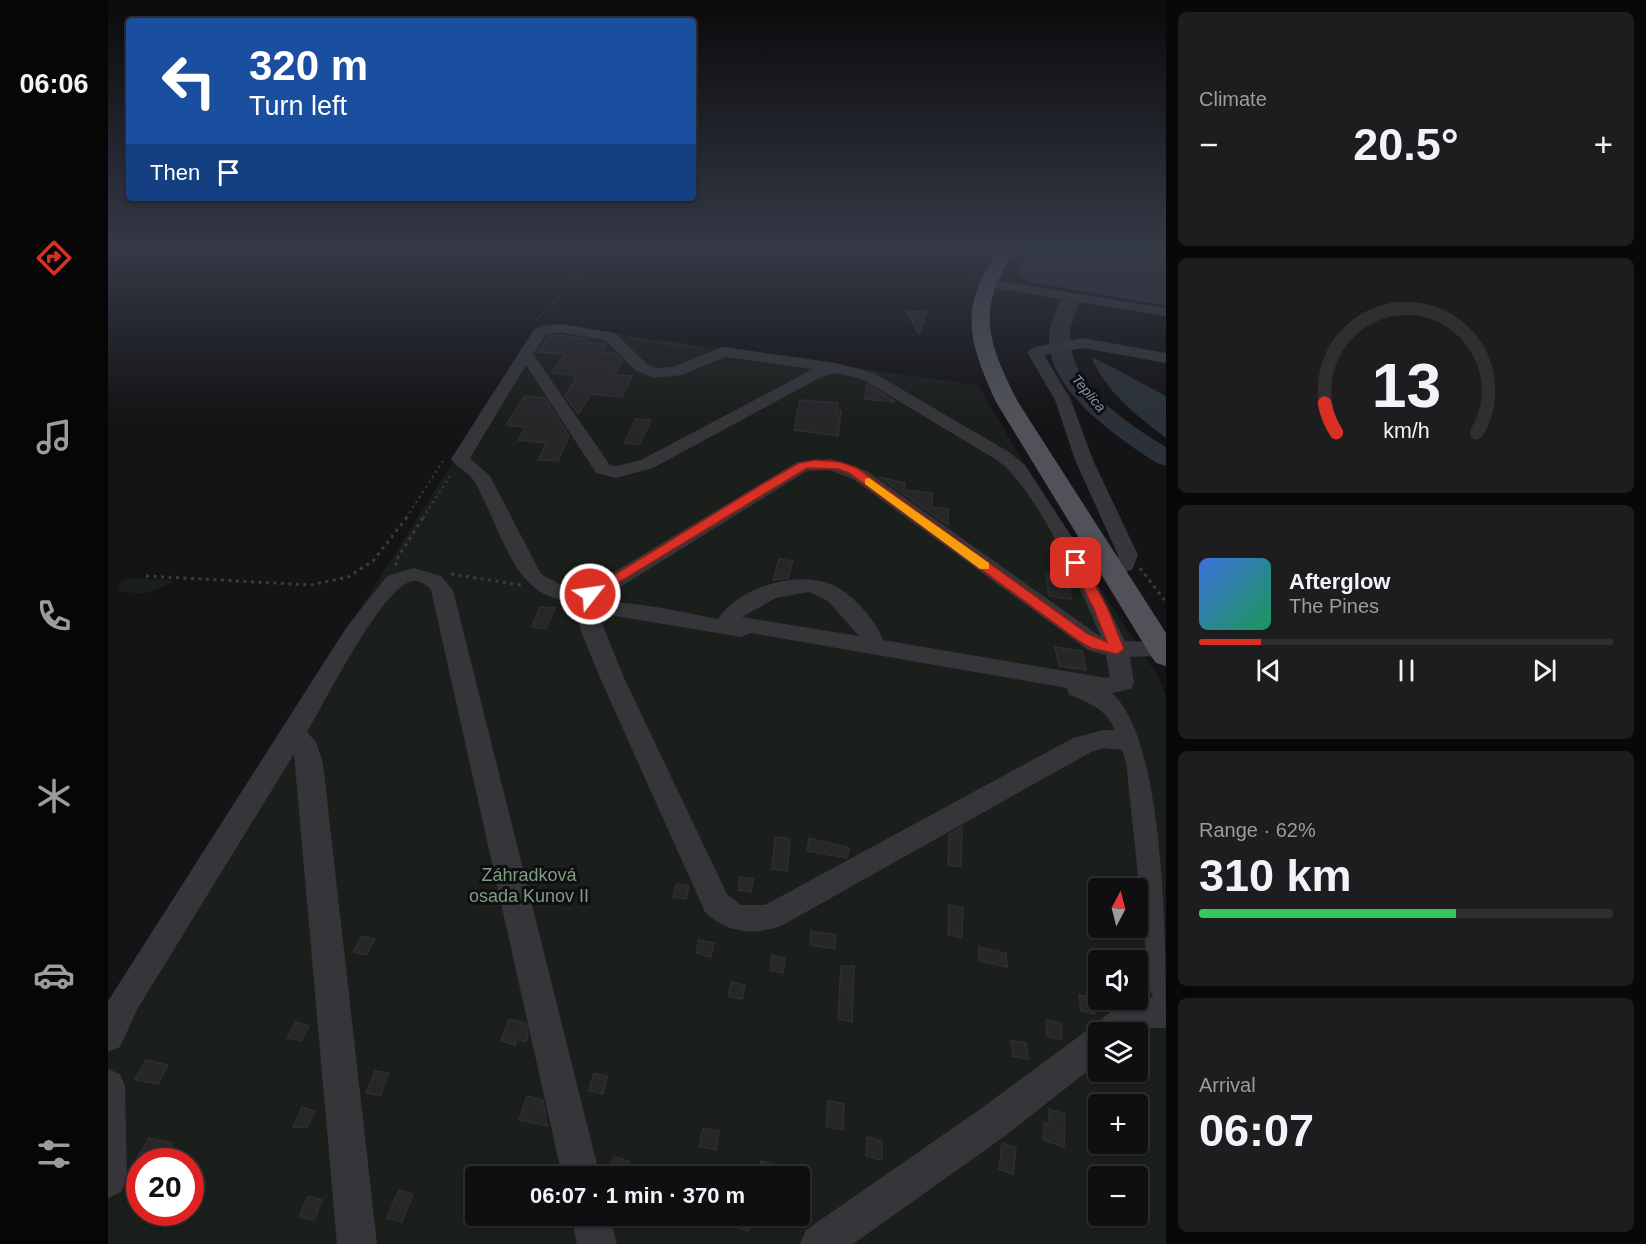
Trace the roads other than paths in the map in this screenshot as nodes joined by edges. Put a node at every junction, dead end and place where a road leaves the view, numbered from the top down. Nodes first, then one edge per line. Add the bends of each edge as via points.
1 (979, 304) edge
2 (1115, 304) edge
3 (1166, 312) edge
4 (527, 357) junction
5 (1166, 358) edge
6 (830, 369) junction
7 (1120, 561) junction
8 (873, 646) junction
9 (1117, 649) junction
10 (1164, 652) edge
11 (293, 735) junction
12 (1133, 741) junction
13 (1158, 865) edge
14 (1166, 990) edge
15 (1166, 1013) edge
16 (1129, 1022) edge
17 (108, 1036) edge
18 (1088, 1050) edge
19 (108, 1086) edge
20 (579, 1166) edge
21 (108, 1179) edge
22 (593, 1226) edge
23 (357, 1244) edge
24 (597, 1244) edge
25 (820, 1244) edge

1 - 7 main road via 984,351 1007,402
2 - 3 lane
4 - 6 lane via 526,351 537,333 560,328 610,336 640,367 654,373 676,372 723,352
4 - 6 lane via 603,468 616,472 647,464
4 - 9 lane via 453,459 481,476 528,571 538,583 563,593 596,592 803,466 831,464 860,475 1083,638
5 - 7 lane via 1077,344 1035,354 1060,393 1110,520
6 - 9 lane via 868,376 1020,469 1087,580
7 - 10 main road
8 - 8 lane via 747,625 728,621 734,611 772,592 800,586 820,587 842,601 869,632
8 - 9 lane via 1106,686 1122,683
9 - 10 lane
11 - 17 lane via 127,997
11 - 20 lane via 359,627 395,580 410,574 438,582
11 - 23 lane via 303,742 310,763
12 - 12 lane via 1103,740 1082,745 770,917 734,918 716,903 613,680 587,612 621,609 1068,686 1110,703 1128,725
12 - 13 lane
13 - 14 lane
15 - 16 lane via 1152,1011
18 - 25 lane
19 - 21 lane
22 - 24 lane

